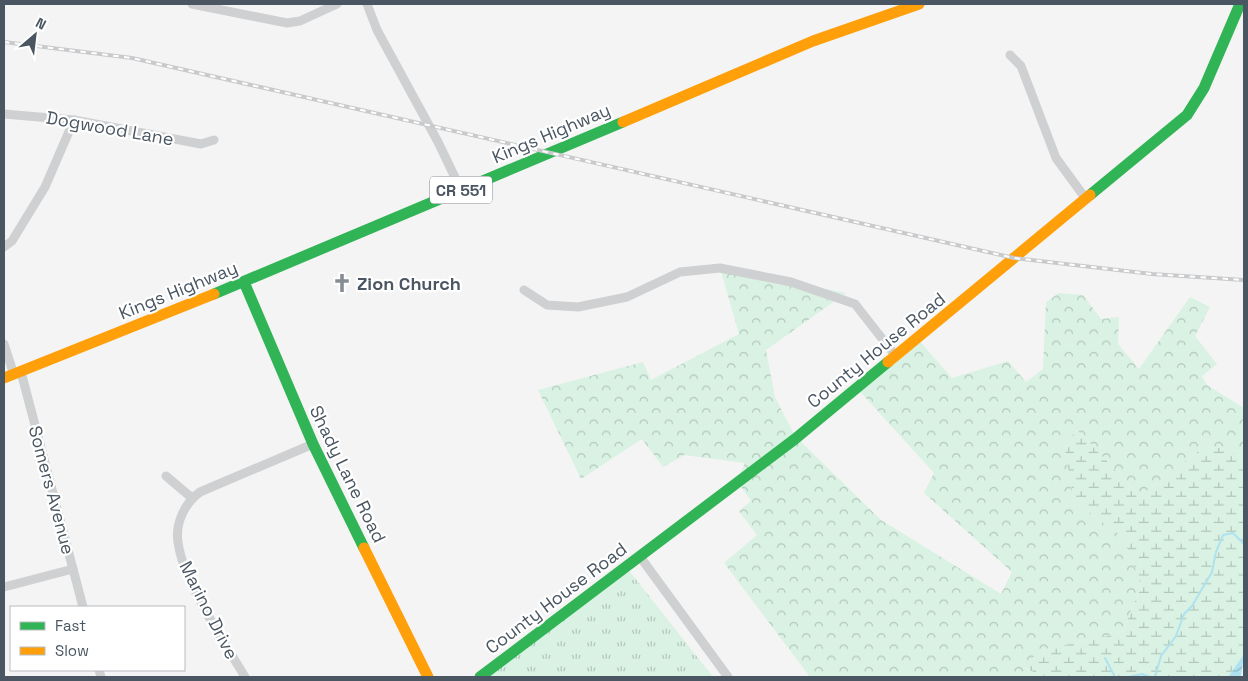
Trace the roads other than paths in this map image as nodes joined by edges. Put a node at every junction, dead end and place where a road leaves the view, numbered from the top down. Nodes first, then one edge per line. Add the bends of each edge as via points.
1 (192, 4) edge
2 (336, 4) edge
3 (367, 4) edge
4 (919, 4) edge
5 (1240, 4) edge
6 (1010, 54) dead end
7 (4, 114) edge
8 (74, 120) junction
9 (214, 140) dead end
10 (460, 190) junction
11 (1086, 199) junction
12 (4, 247) edge
13 (244, 282) junction
14 (524, 290) dead end
15 (4, 344) edge
16 (895, 355) junction
17 (13, 375) edge
18 (313, 444) junction
19 (166, 476) dead end
20 (192, 498) junction
21 (640, 558) junction
22 (73, 569) junction
23 (4, 587) edge
24 (83, 606) edge
25 (245, 677) edge
26 (428, 677) edge
27 (480, 677) edge
28 (728, 677) edge

1 - 2 street via 287,23 300,21
3 - 10 street via 377,30 438,142
4 - 10 street, Kings Highway / CR 551 via 813,41
5 - 11 street, County House Road via 1204,88 1190,111
6 - 11 street via 1021,66 1056,158
7 - 8 street, Dogwood Lane
8 - 9 street, Dogwood Lane via 201,144
8 - 12 street via 45,187 12,241
10 - 13 street, Kings Highway / CR 551
11 - 16 street, County House Road
13 - 17 street, Kings Highway / CR 551
13 - 18 street, Shady Lane Road
14 - 16 street via 548,304 578,307 627,298 680,272 720,268 791,282 855,304
15 - 17 street, Somers Avenue
16 - 21 street, County House Road via 795,439
17 - 22 street, Somers Avenue
18 - 20 street via 222,481
18 - 26 street, Shady Lane Road
19 - 20 street
20 - 25 street, Marino Drive via 180,522 177,541 180,552 193,586
21 - 27 street, County House Road
21 - 28 street
22 - 23 street
22 - 24 street, Somers Avenue

